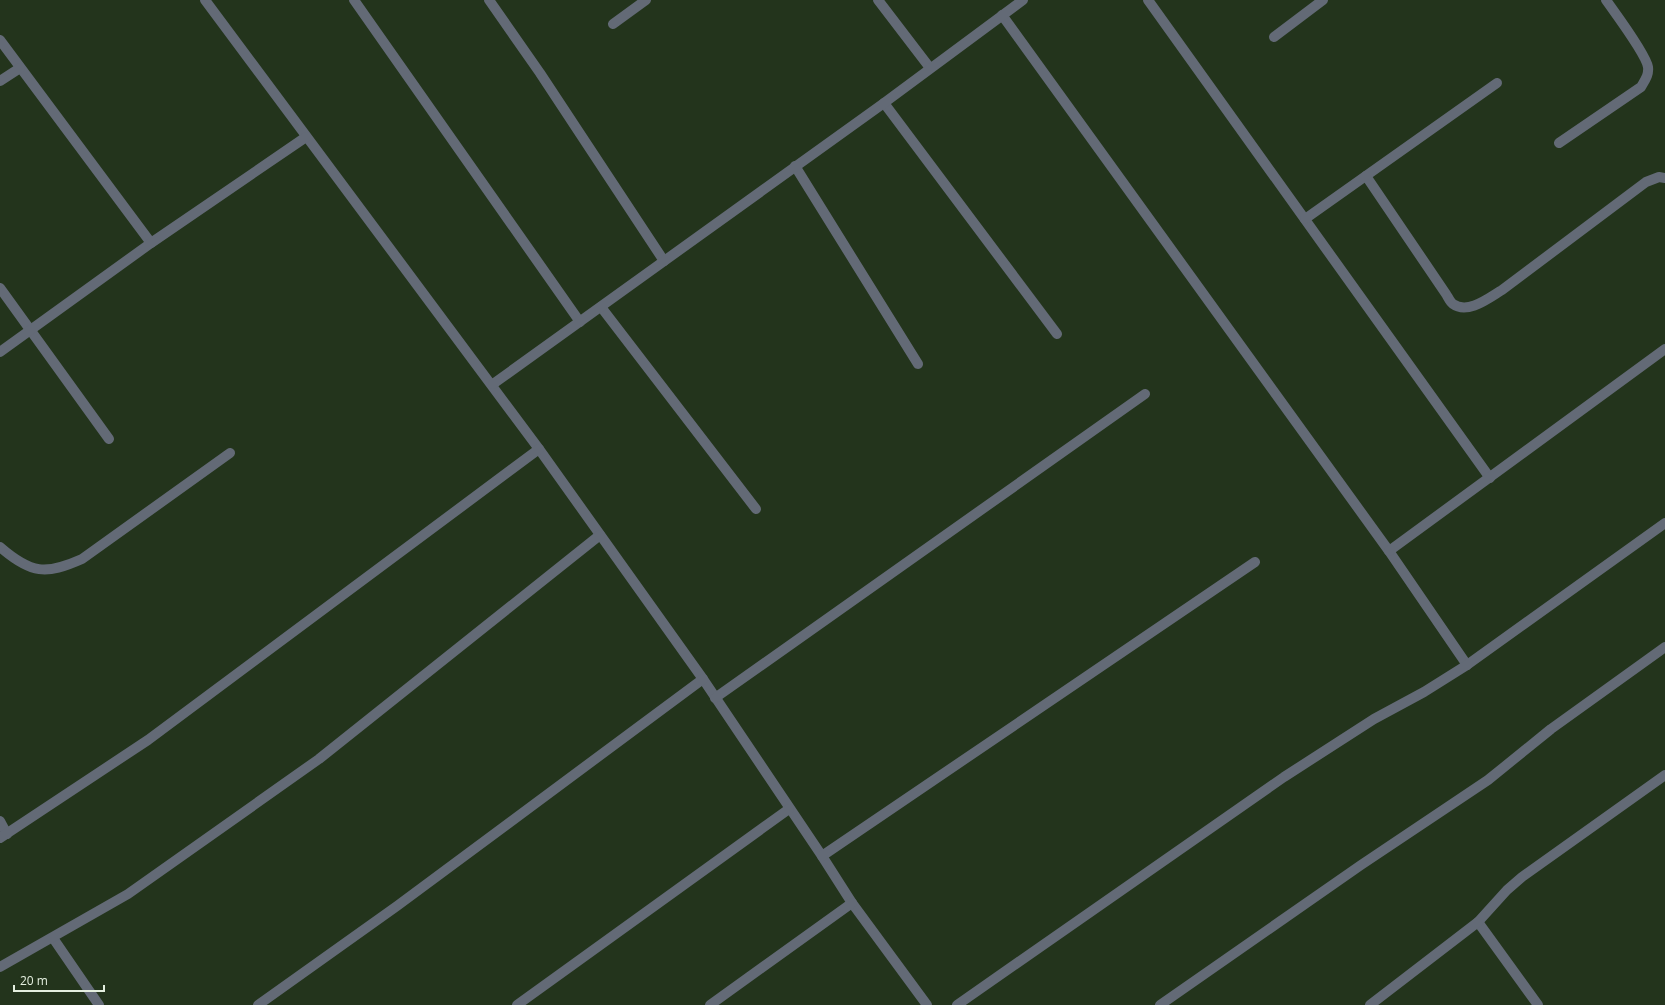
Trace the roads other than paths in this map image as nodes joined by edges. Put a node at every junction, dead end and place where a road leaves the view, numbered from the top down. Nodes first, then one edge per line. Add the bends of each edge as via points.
1 (205, 0) edge
2 (354, 0) edge
3 (489, 0) edge
4 (646, 0) edge
5 (878, 0) edge
6 (1023, 0) edge
7 (1148, 0) edge
8 (1323, 0) edge
9 (1607, 0) edge
10 (1002, 15) junction
11 (612, 24) dead end
12 (1274, 37) dead end
13 (0, 40) edge
14 (20, 68) junction
15 (930, 68) junction
16 (0, 81) edge
17 (1497, 83) dead end
18 (884, 103) junction
19 (306, 137) junction
20 (1559, 143) dead end
21 (795, 166) junction
22 (1366, 176) junction
23 (1665, 178) edge
24 (1304, 219) junction
25 (151, 243) junction
26 (664, 261) junction
27 (0, 288) edge
28 (601, 307) junction
29 (580, 322) junction
30 (30, 329) junction
31 (1057, 334) dead end
32 (1665, 349) edge
33 (0, 352) edge
34 (918, 364) dead end
35 (493, 384) junction
36 (1144, 394) dead end
37 (109, 438) dead end
38 (539, 448) junction
39 (230, 452) dead end
40 (1490, 478) junction
41 (756, 509) dead end
42 (1665, 523) edge
43 (600, 535) junction
44 (0, 547) edge
45 (1389, 551) junction
46 (1255, 562) dead end
47 (1665, 647) edge
48 (1467, 665) junction
49 (703, 679) junction
50 (715, 698) junction
51 (1665, 775) edge
52 (789, 809) junction
53 (0, 821) edge
54 (3, 836) edge
55 (822, 856) junction
56 (852, 903) junction
57 (1478, 922) junction
58 (53, 938) junction
59 (0, 967) edge
60 (99, 1005) edge
61 (258, 1005) edge
62 (517, 1005) edge
63 (710, 1005) edge
64 (927, 1005) edge
65 (957, 1005) edge
66 (1160, 1005) edge
67 (1370, 1005) edge
68 (1538, 1005) edge

1 - 19 street
2 - 29 street
3 - 26 street
4 - 11 street
5 - 15 street
6 - 10 street
7 - 24 street
8 - 12 street
9 - 20 street via 1643,55 1648,66 1648,76 1641,86
10 - 15 street
10 - 45 street
13 - 14 street
14 - 16 street
14 - 25 street
15 - 18 street
17 - 22 street
18 - 21 street
18 - 31 street
19 - 25 street
19 - 35 street
21 - 26 street
21 - 34 street
22 - 23 street via 1453,304 1463,308 1486,300 1502,290 1646,182 1659,177
22 - 24 street
24 - 40 street
25 - 30 street
26 - 28 street
27 - 30 street
28 - 29 street
28 - 41 street
29 - 35 street
30 - 33 street
30 - 37 street
32 - 40 street
35 - 38 street
36 - 50 street
38 - 43 street
38 - 54 street via 148,740
39 - 44 street via 82,559 62,568 44,571 32,568
40 - 45 street
42 - 48 street
43 - 49 street
43 - 58 street via 320,759 128,894
45 - 48 street
46 - 55 street
47 - 66 street via 1551,730 1488,780
48 - 65 street via 1374,719 1284,777
49 - 50 street
49 - 61 street via 398,906
50 - 52 street
51 - 57 street via 1522,878 1507,890
52 - 55 street
52 - 62 street
53 - 54 street
55 - 56 street
56 - 63 street
56 - 64 street
57 - 67 street
57 - 68 street
58 - 59 street
58 - 60 street

